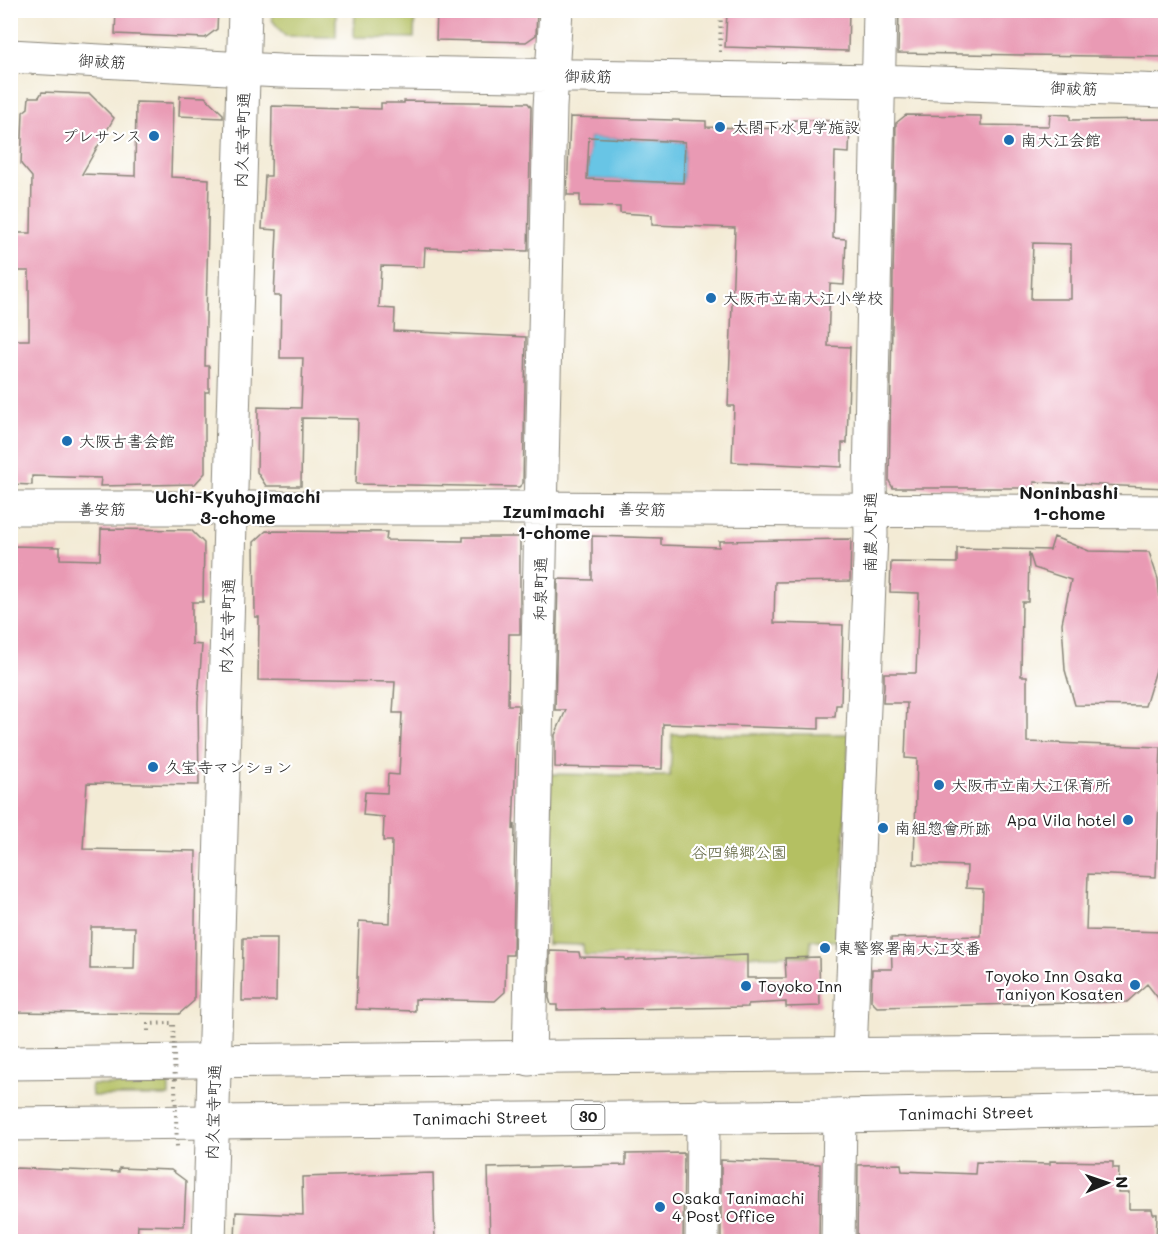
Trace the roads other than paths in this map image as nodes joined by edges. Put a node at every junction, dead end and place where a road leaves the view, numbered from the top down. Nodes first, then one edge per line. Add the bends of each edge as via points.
1 (245, 10) edge
2 (556, 10) edge
3 (880, 10) edge
4 (10, 56) edge
5 (244, 69) junction
6 (553, 76) junction
7 (879, 81) junction
8 (1166, 91) edge
9 (10, 508) edge
10 (230, 508) junction
11 (541, 508) junction
12 (870, 511) junction
13 (1166, 512) edge
14 (1166, 1052) edge
15 (850, 1053) junction
16 (529, 1059) junction
17 (215, 1062) junction
18 (10, 1063) edge
19 (1166, 1109) edge
20 (703, 1116) junction
21 (840, 1116) junction
22 (213, 1122) junction
23 (10, 1124) edge
24 (209, 1242) edge
25 (702, 1242) edge
26 (838, 1242) edge

1 - 5 street, 内久宝寺町通
2 - 6 street, 和泉町通
3 - 7 street, 南農人町通
4 - 5 street, 御祓筋
5 - 6 street, 御祓筋
5 - 10 street, 内久宝寺町通
6 - 7 street, 御祓筋
6 - 11 street, 和泉町通
7 - 8 street, 御祓筋
7 - 12 street, 南農人町通
9 - 10 street, 善安筋
10 - 11 street, 善安筋
10 - 17 street, 内久宝寺町通
11 - 12 street, 善安筋
11 - 16 street, 和泉町通
12 - 13 street, 善安筋
12 - 15 street, 南農人町通
14 - 15 street
15 - 16 street
16 - 17 street
17 - 18 street
17 - 22 street, 内久宝寺町通
19 - 21 street, Tanimachi Street / 30
20 - 21 street, Tanimachi Street / 30
20 - 22 street, Tanimachi Street / 30
20 - 25 street
21 - 26 street
22 - 23 street, Tanimachi Street / 30
22 - 24 street, 内久宝寺町通

